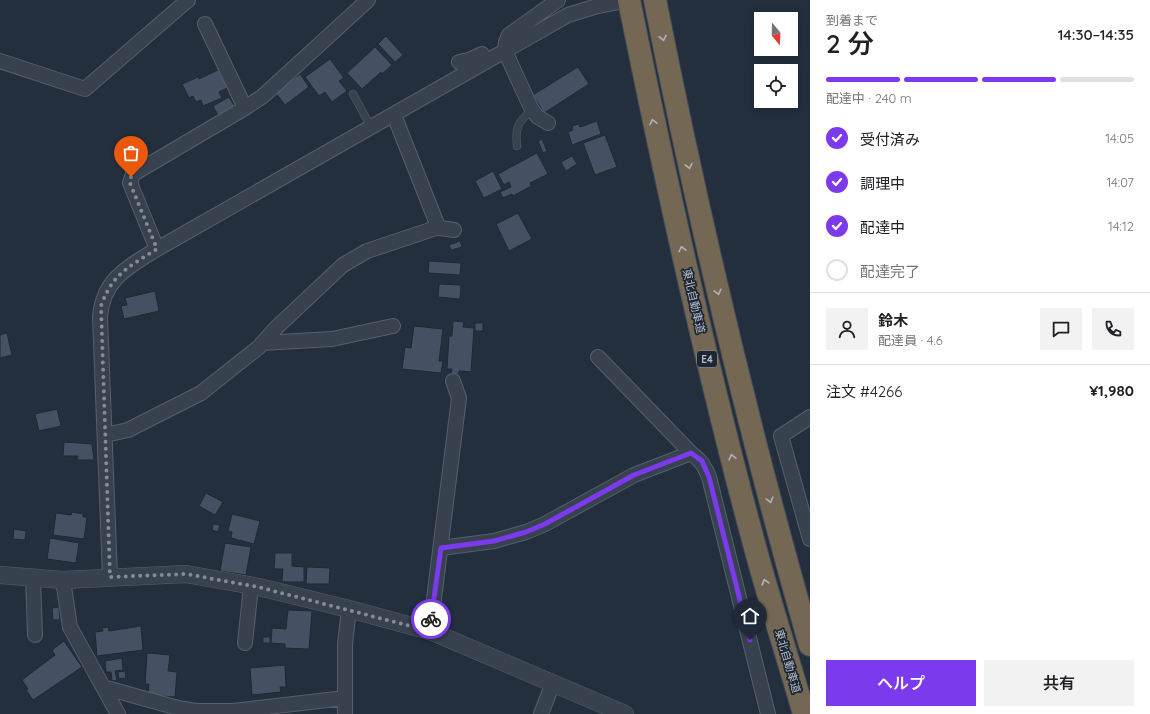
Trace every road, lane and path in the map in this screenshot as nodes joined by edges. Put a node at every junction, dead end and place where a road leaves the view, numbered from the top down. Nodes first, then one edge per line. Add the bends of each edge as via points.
1 (188, 0) edge
2 (368, 0) edge
3 (558, 0) edge
4 (629, 0) edge
5 (655, 0) edge
6 (205, 24) dead end
7 (505, 46) junction
8 (0, 61) edge
9 (459, 62) dead end
10 (353, 94) dead end
11 (245, 108) junction
12 (532, 110) junction
13 (394, 114) junction
14 (548, 123) dead end
15 (371, 127) junction
16 (517, 146) dead end
17 (439, 227) junction
18 (454, 230) dead end
19 (157, 249) junction
20 (393, 326) dead end
21 (262, 343) junction
22 (598, 358) dead end
23 (453, 381) dead end
24 (810, 417) edge
25 (105, 435) junction
26 (691, 453) junction
27 (810, 539) edge
28 (441, 548) junction
29 (0, 575) edge
30 (110, 577) junction
31 (32, 578) junction
32 (63, 580) junction
33 (251, 586) junction
34 (349, 609) junction
35 (430, 631) junction
36 (35, 635) dead end
37 (245, 643) dead end
38 (810, 645) edge
39 (553, 683) junction
40 (103, 687) junction
41 (345, 698) junction
42 (118, 714) edge
43 (345, 714) edge
44 (541, 714) edge
45 (625, 714) edge
46 (768, 714) edge
47 (804, 714) edge

1 - 8 street via 85,89
2 - 11 street via 287,75
3 - 7 street via 509,35
4 - 7 street via 568,15
47 -> 4 highway, 東北自動車道 / E4 via 755,548 711,375 654,125
5 -> 38 highway, E4 via 679,122 736,370
6 - 11 street
7 - 9 street
7 - 12 street
7 - 13 street
10 - 15 lane
11 - 19 street via 131,177 130,183
12 - 14 street via 538,118
12 - 16 lane via 522,118 516,129
13 - 15 street
13 - 17 street
15 - 19 street
17 - 18 street
17 - 21 street via 367,251 343,265
19 - 25 street via 119,274 106,292 101,306
20 - 21 street via 332,339
21 - 25 street via 201,393 128,430
22 - 26 street
23 - 28 street via 459,398
24 - 27 street via 781,436
25 - 30 street
26 - 28 street via 634,475 526,532 494,541
26 - 46 street via 702,461 709,477
28 - 35 street
29 - 31 street
30 - 32 street
30 - 33 street via 186,574
31 - 32 street
31 - 36 street
32 - 40 street via 70,627
33 - 34 street
33 - 37 street
34 - 35 street
34 - 41 street via 345,644
35 - 39 street
39 - 44 street
39 - 45 street
40 - 41 street via 196,711 233,711
40 - 42 street
41 - 43 street

